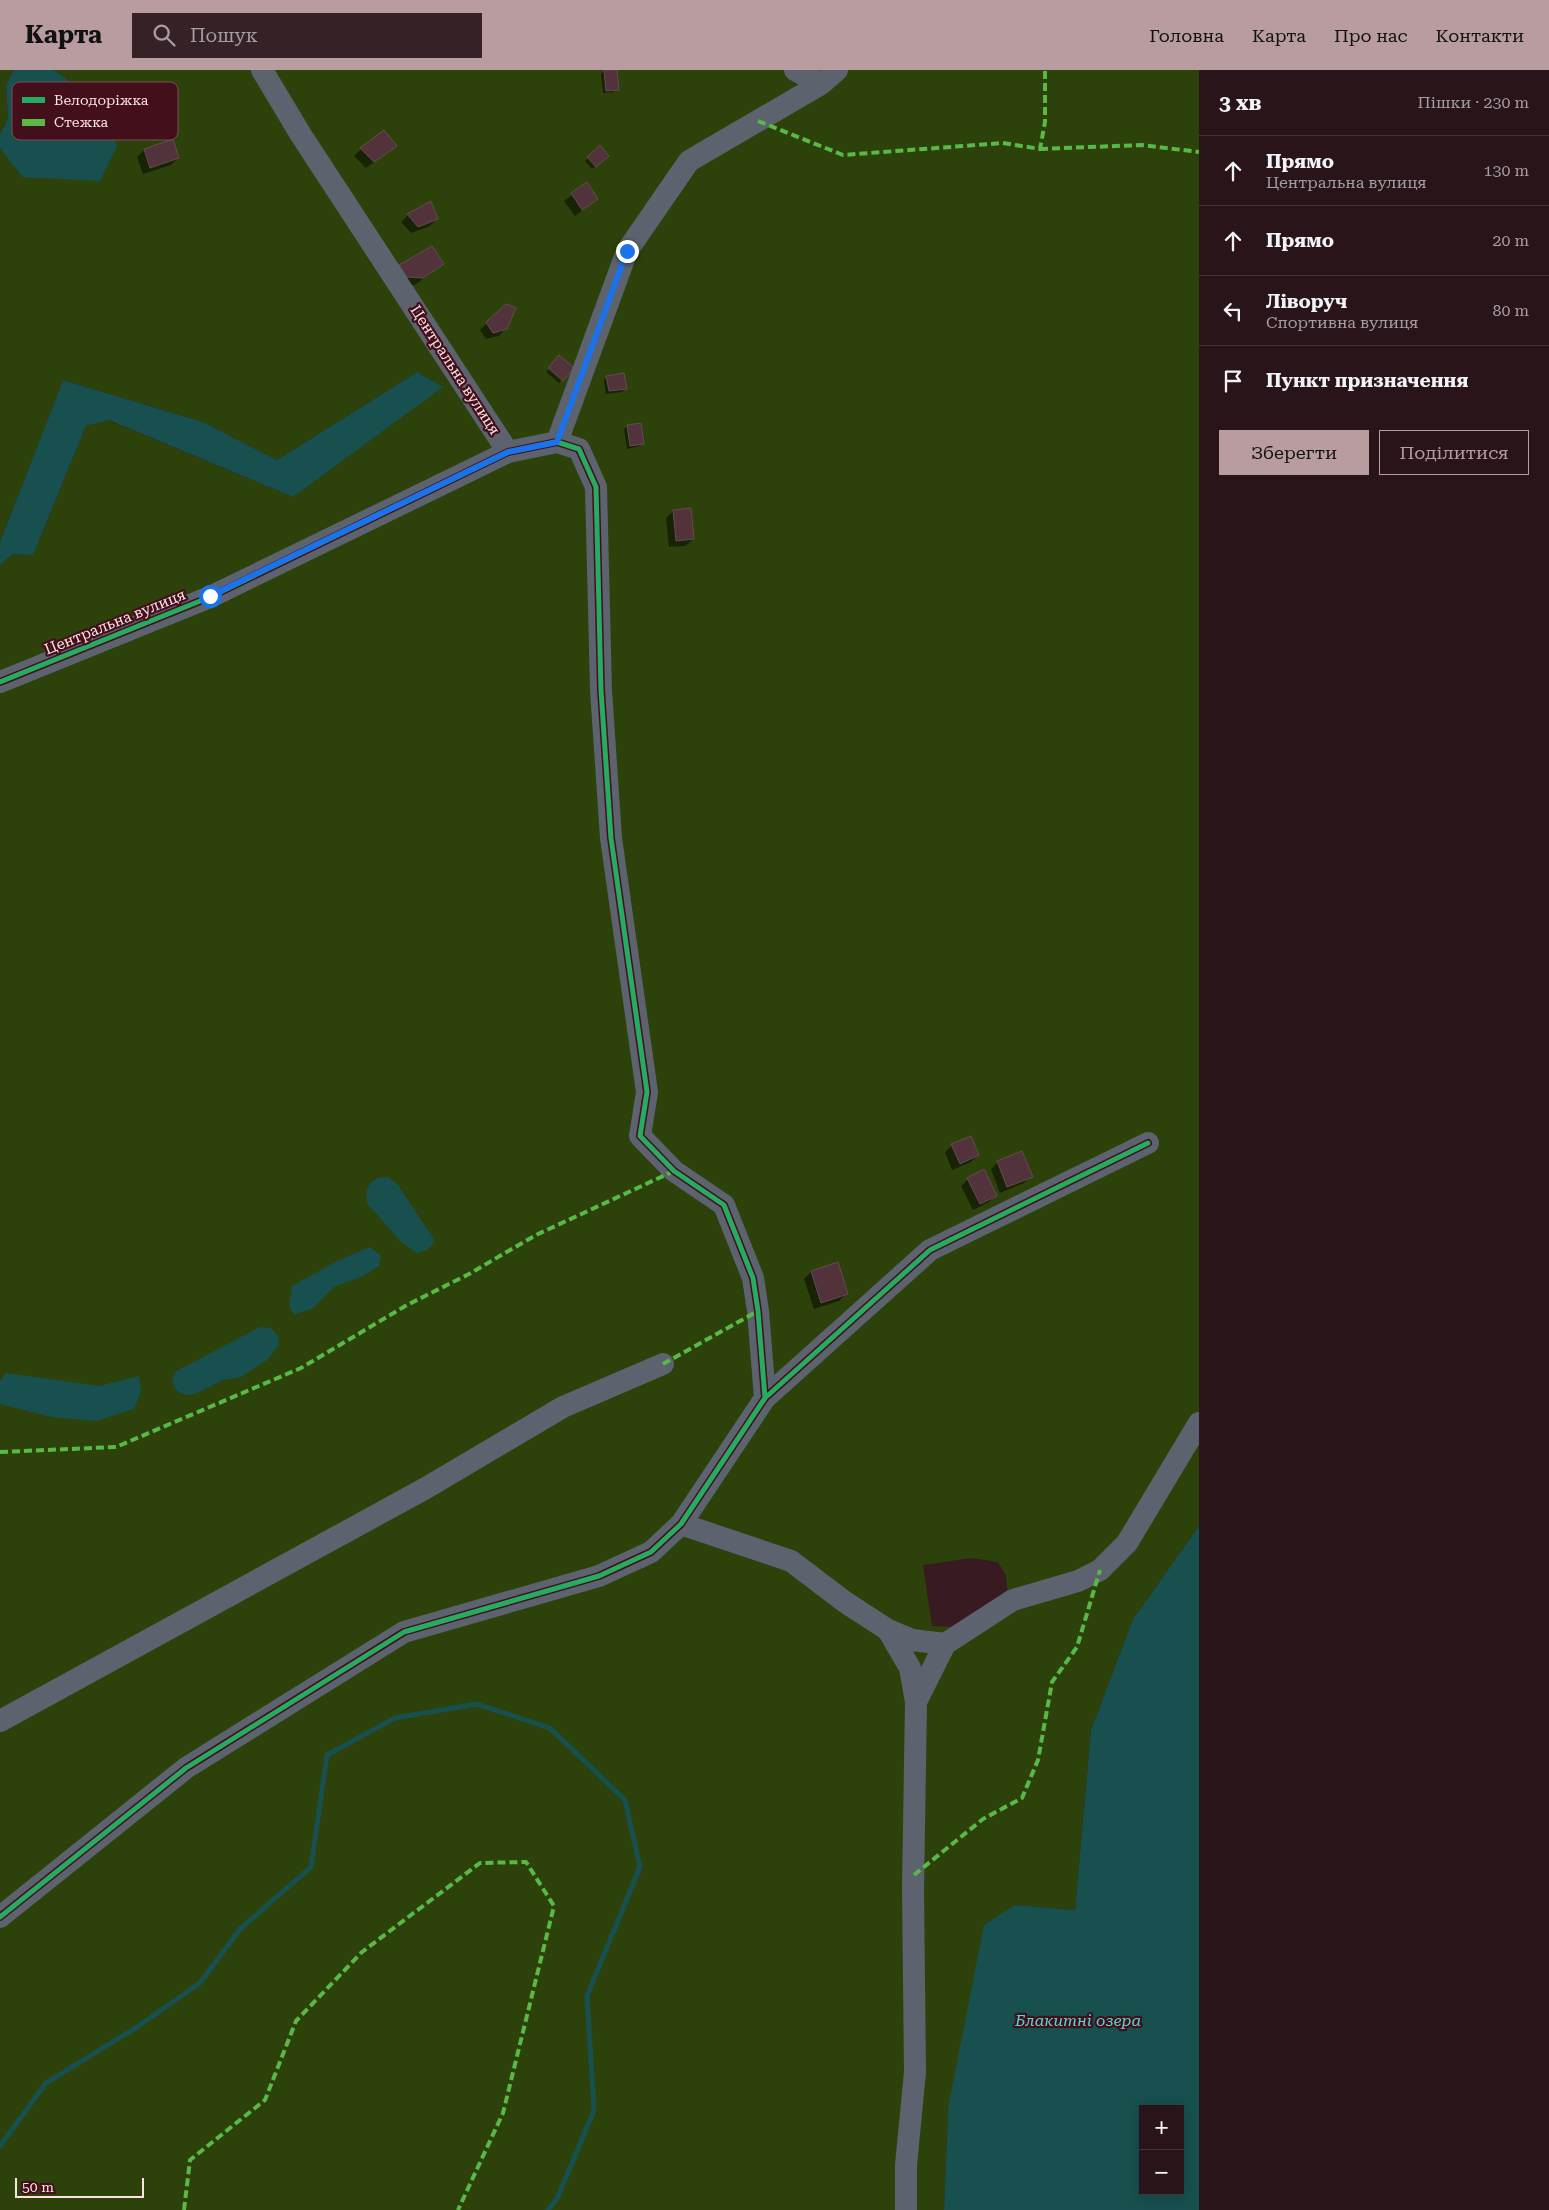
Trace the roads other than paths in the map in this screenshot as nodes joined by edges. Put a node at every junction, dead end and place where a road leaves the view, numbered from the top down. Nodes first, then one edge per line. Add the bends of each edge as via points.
1 (262, 70) edge
2 (795, 70) edge
3 (829, 77) edge
4 (557, 442) junction
5 (508, 452) junction
6 (0, 682) edge
7 (1148, 1143) dead end
8 (663, 1364) dead end
9 (766, 1398) junction
10 (1199, 1423) edge
11 (681, 1524) junction
12 (888, 1630) junction
13 (945, 1644) junction
14 (916, 1702) junction
15 (0, 1721) edge
16 (0, 1917) edge
17 (906, 2210) edge

1 - 5 street, Центральна вулиця
2 - 3 street
3 - 4 street via 689,161 627,251
4 - 5 street
4 - 9 street via 579,449 596,487 601,690 611,838 647,1092 640,1136 674,1171 724,1205 753,1278
5 - 6 street, Центральна вулиця via 210,596
7 - 9 street via 930,1250
8 - 15 street via 563,1407 426,1488
9 - 11 street
10 - 13 street via 1126,1543 1100,1570 1078,1581 1013,1600
11 - 12 street via 790,1561
11 - 16 street via 651,1552 599,1576 404,1632 186,1768
12 - 13 street via 912,1640
12 - 14 street via 910,1668
13 - 14 street
14 - 17 street via 915,2072 906,2165

